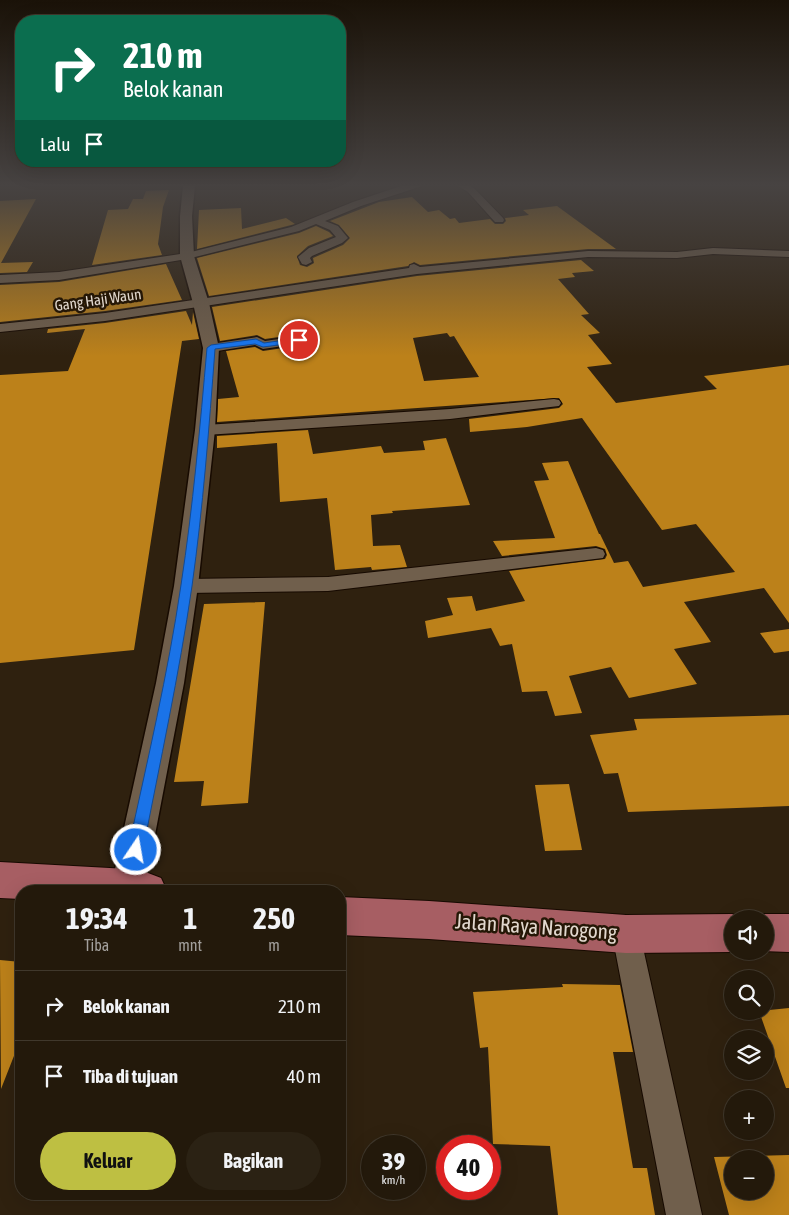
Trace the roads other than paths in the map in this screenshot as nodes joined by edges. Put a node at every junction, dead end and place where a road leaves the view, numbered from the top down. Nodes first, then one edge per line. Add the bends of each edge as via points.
1 (187, 243) edge
2 (243, 243) edge
3 (329, 243) edge
4 (789, 254) edge
5 (187, 256) junction
6 (306, 262) dead end
7 (0, 279) edge
8 (201, 303) junction
9 (0, 328) edge
10 (299, 340) dead end
11 (211, 348) junction
12 (554, 403) dead end
13 (204, 430) junction
14 (596, 554) dead end
15 (186, 586) junction
16 (0, 880) edge
17 (77, 885) edge
18 (139, 885) edge
19 (346, 916) edge
20 (789, 932) edge
21 (724, 933) edge
22 (774, 933) edge
23 (626, 934) junction
24 (684, 1215) edge

1 - 5 street
2 - 5 street
3 - 6 street via 305,254
4 - 8 street, Gang Haji Waun via 588,254 415,269
5 - 7 street via 59,276
5 - 8 street
8 - 9 street, Gang Haji Waun
8 - 11 street
10 - 11 street via 263,345 256,341
11 - 13 street
12 - 13 street via 450,414
13 - 15 street
14 - 15 street via 328,584
15 - 18 street
16 - 17 main road
19 - 23 main road, Jalan Raya Narogong
20 - 22 main road
21 - 23 main road, Jalan Raya Narogong
23 - 24 street

